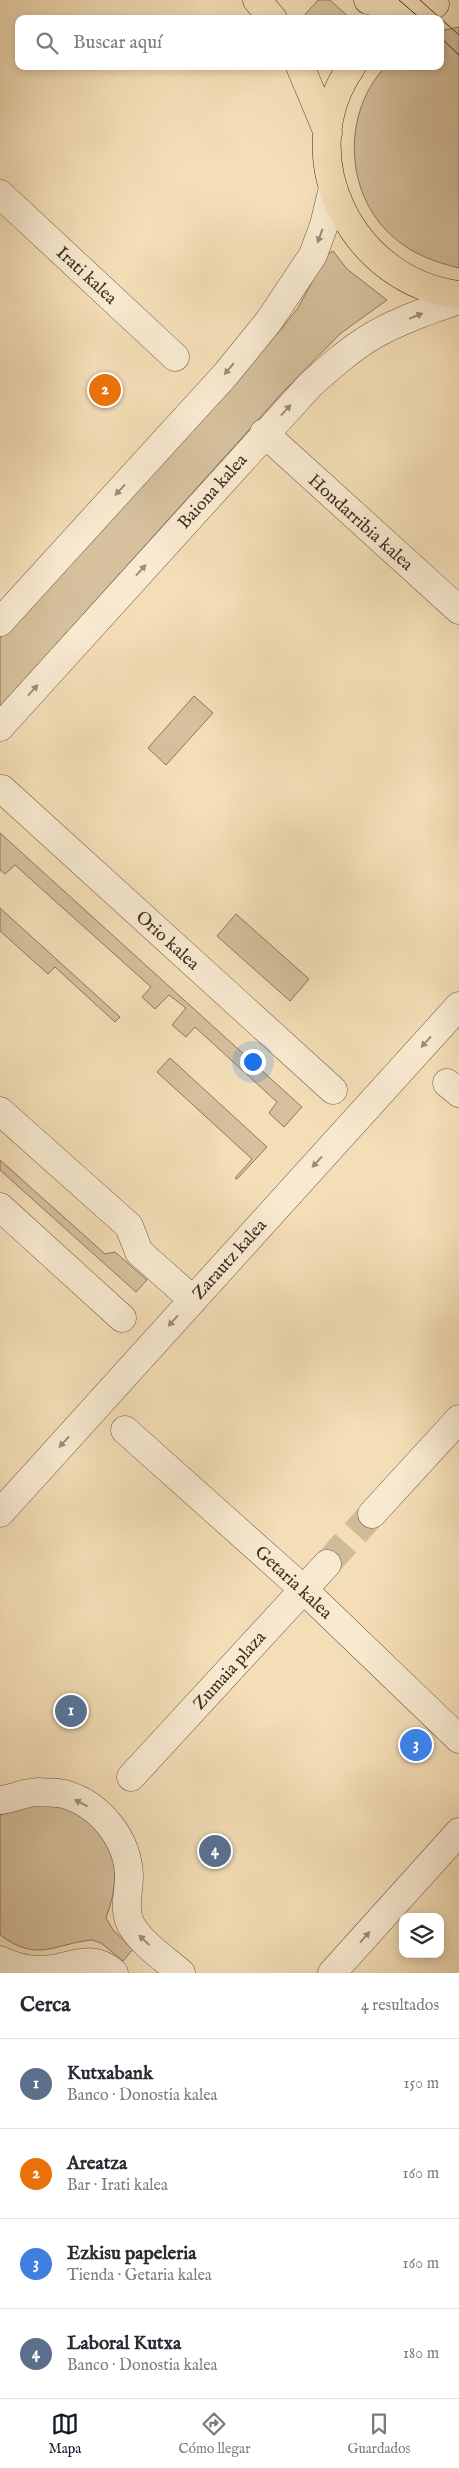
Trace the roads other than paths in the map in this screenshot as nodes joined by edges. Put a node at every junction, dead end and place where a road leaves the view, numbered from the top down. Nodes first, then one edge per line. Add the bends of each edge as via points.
1 (257, 0) edge
2 (368, 0) edge
3 (447, 2) edge
4 (270, 15) edge
5 (413, 15) edge
6 (302, 70) edge
7 (350, 70) edge
8 (328, 133) junction
9 (333, 188) junction
10 (0, 194) edge
11 (459, 295) edge
12 (459, 300) edge
13 (175, 357) dead end
14 (264, 433) junction
15 (459, 610) edge
16 (0, 622) edge
17 (0, 727) edge
18 (2, 789) dead end
19 (459, 1006) edge
20 (333, 1090) dead end
21 (0, 1111) edge
22 (0, 1207) edge
23 (193, 1300) junction
24 (122, 1318) dead end
25 (459, 1419) edge
26 (125, 1430) dead end
27 (0, 1513) edge
28 (372, 1514) tunnel mouth
29 (327, 1564) tunnel mouth
30 (303, 1589) junction
31 (459, 1739) edge
32 (131, 1777) dead end
33 (0, 1800) edge
34 (459, 1832) edge
35 (0, 1960) edge
36 (114, 1973) edge
37 (181, 1973) edge
38 (332, 1973) edge

1 - 4 main road
2 - 3 main road via 385,4
3 - 5 main road
6 - 8 main road
7 - 8 main road via 334,103
8 - 9 main road via 328,161
9 - 11 main road via 342,213 374,256 418,285
9 -> 16 street via 313,255 269,321 226,374
10 - 13 street, Irati kalea
14 -> 12 street, Baiona kalea via 310,385 362,343 398,323
14 - 15 street, Hondarribia kalea
17 -> 14 street, Baiona kalea
18 - 20 street, Orio kalea
19 -> 23 street, Zarautz kalea
21 - 23 street via 129,1226 139,1252
22 - 24 street
23 -> 27 street, Zarautz kalea
25 - 28 street
26 - 30 street, Getaria kalea
29 - 30 street, Zumaia plaza
30 - 31 street, Getaria kalea
30 - 32 street, Zumaia plaza
37 -> 33 street via 139,1936 127,1915 129,1876 126,1858 119,1838 105,1818 64,1794 35,1792
38 -> 34 street
35 - 36 street via 28,1969 97,1962

